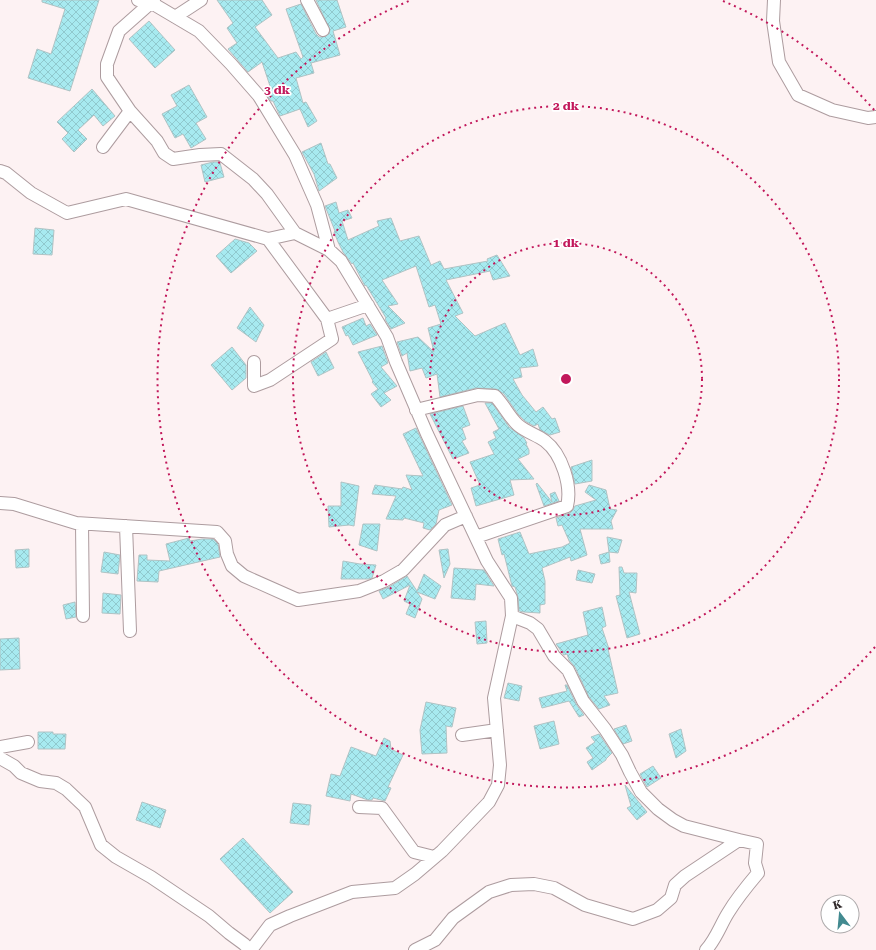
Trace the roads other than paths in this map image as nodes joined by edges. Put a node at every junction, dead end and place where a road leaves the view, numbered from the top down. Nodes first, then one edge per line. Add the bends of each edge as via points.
1 (138, 0) edge
2 (201, 0) edge
3 (307, 0) edge
4 (774, 0) edge
5 (152, 1) edge
6 (175, 17) junction
7 (323, 30) dead end
8 (130, 111) junction
9 (876, 117) edge
10 (103, 146) dead end
11 (0, 172) edge
12 (295, 233) junction
13 (268, 239) junction
14 (328, 250) junction
15 (368, 305) junction
16 (327, 319) junction
17 (254, 362) dead end
18 (416, 410) junction
19 (0, 503) edge
20 (466, 516) junction
21 (82, 524) junction
22 (126, 526) junction
23 (476, 537) junction
24 (83, 616) dead end
25 (512, 616) junction
26 (130, 631) dead end
27 (497, 730) junction
28 (462, 735) dead end
29 (28, 742) dead end
30 (0, 747) edge
31 (0, 758) edge
32 (359, 807) dead end
33 (739, 840) junction
34 (434, 858) junction
35 (250, 950) edge
36 (415, 950) edge
37 (706, 950) edge

1 - 5 street
2 - 6 street
3 - 7 street
4 - 9 street via 772,21 779,62 798,95 832,110 868,118
5 - 6 street
5 - 8 street via 119,31 107,64 107,77
6 - 14 street via 199,31 259,96 295,156 317,205
8 - 10 street
8 - 12 street via 164,153 173,160 221,154 253,179
11 - 13 street via 6,173 31,193 67,213 126,199
12 - 13 street
12 - 14 street
13 - 16 street
14 - 15 street via 341,261
15 - 16 street
15 - 18 street via 387,337
16 - 17 street via 332,339 270,380 254,386
18 - 20 street
18 - 23 street via 478,395 495,396 519,426 553,448 559,459 567,489 567,506
19 - 21 street via 14,504
20 - 22 street via 445,525 403,570 384,581 359,591 298,600 244,576 232,566 225,541 218,532
20 - 23 street
21 - 22 street
21 - 24 street
22 - 26 street
23 - 25 street via 487,561 511,598
25 - 27 street via 494,698
25 - 33 street via 538,629 554,656 568,670 583,701 622,755 641,792 658,809 684,826
27 - 28 street
27 - 34 street via 500,765 498,786 489,802
29 - 30 street
31 - 35 street via 21,773 40,781 56,783 66,789 85,807 101,845 209,916
32 - 34 street via 382,808 414,852
33 - 36 street via 685,876 675,885 670,898 657,910 632,919 585,905 554,888 534,884 511,885 489,892 453,918 435,940
33 - 37 street via 757,844 755,863 758,873 740,894
34 - 35 street via 395,888 352,892 270,925

